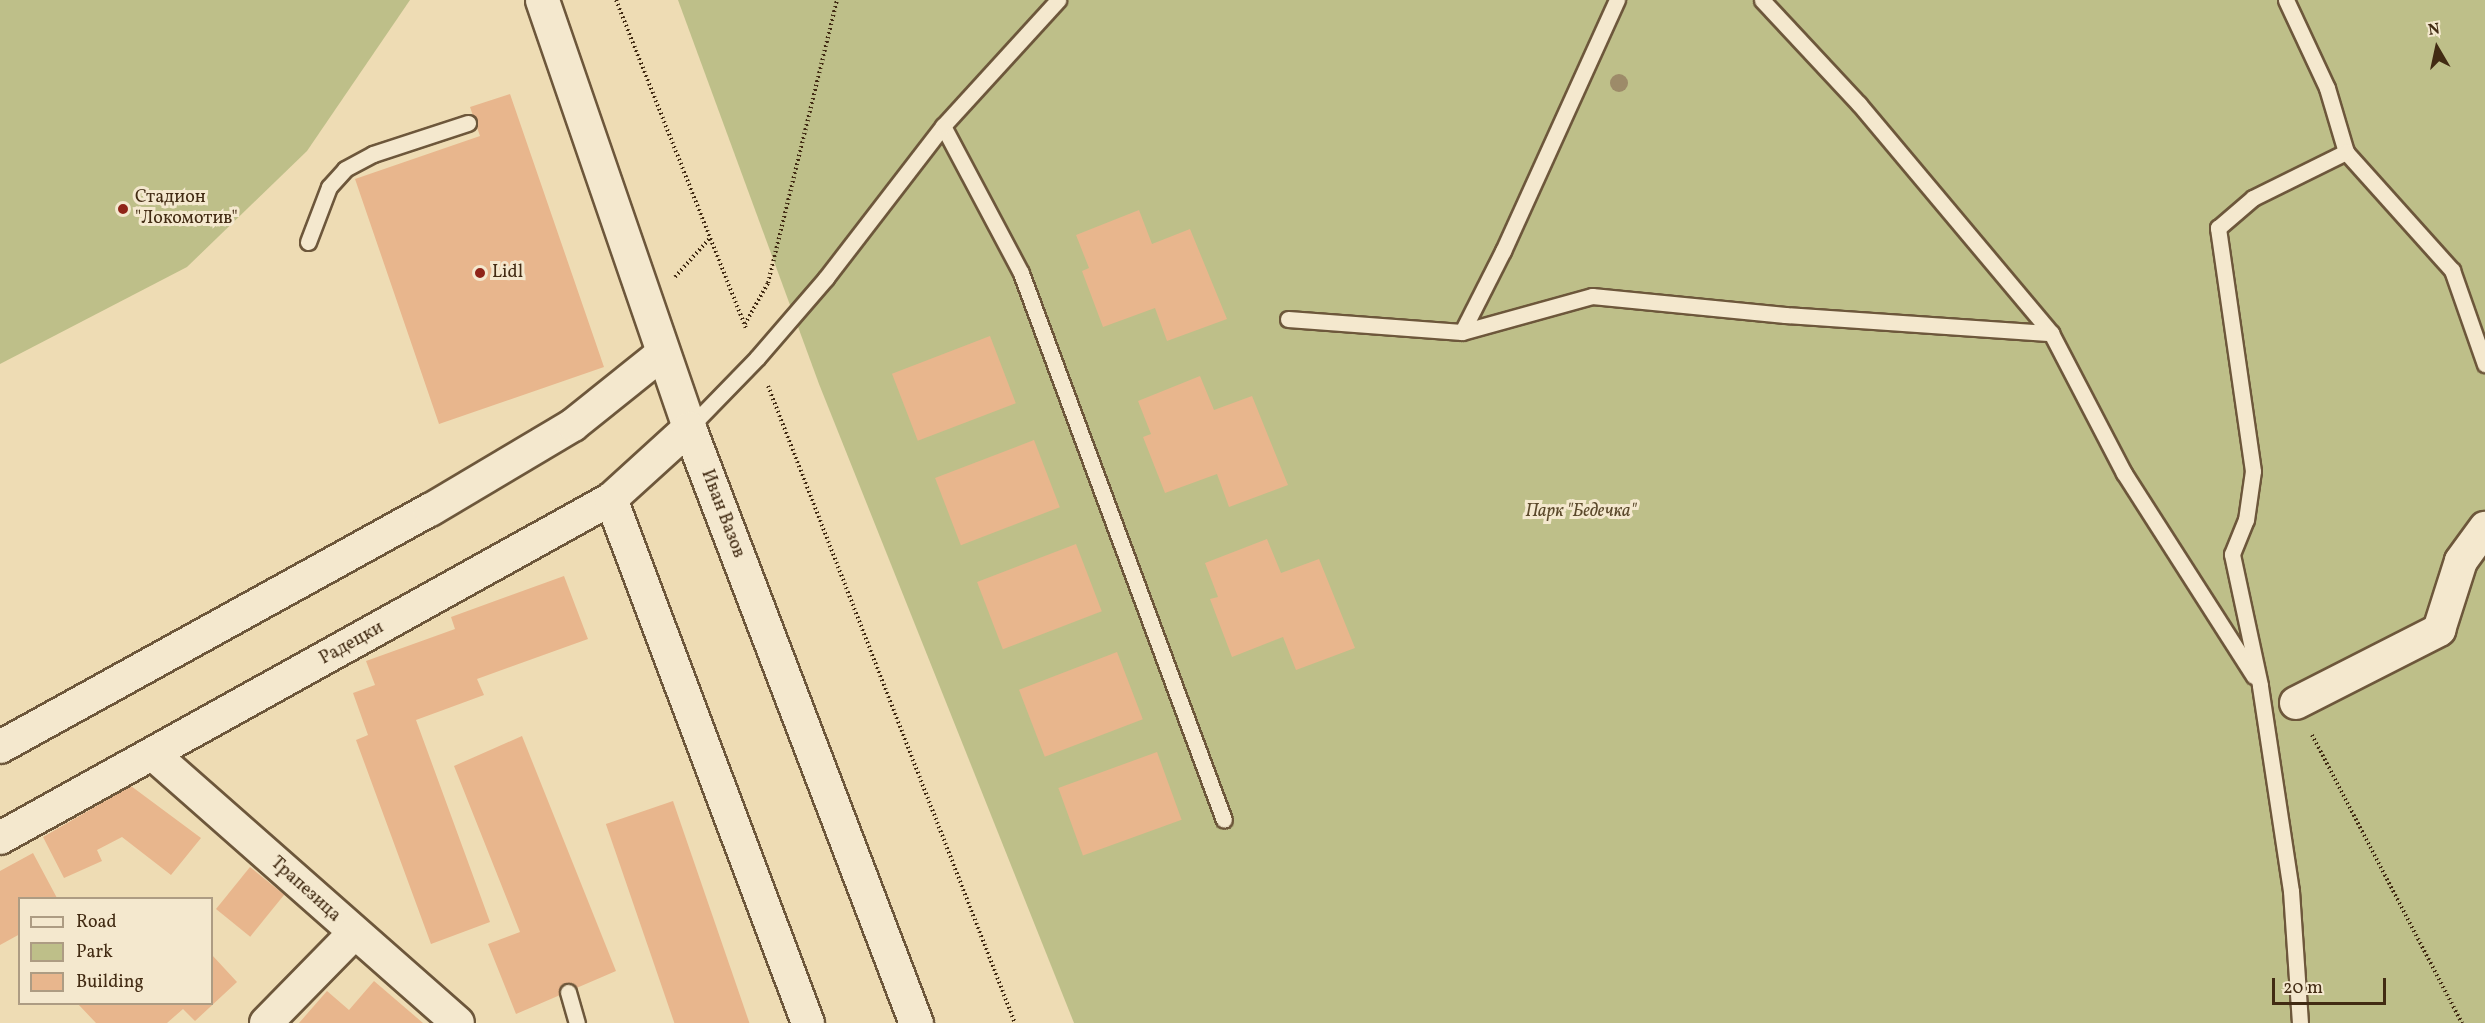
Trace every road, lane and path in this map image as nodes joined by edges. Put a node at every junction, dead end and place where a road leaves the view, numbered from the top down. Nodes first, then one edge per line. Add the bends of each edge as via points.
1 (542, 0) edge
2 (616, 0) edge
3 (837, 0) edge
4 (1058, 0) edge
5 (1617, 0) edge
6 (1762, 0) edge
7 (2286, 0) edge
8 (468, 123) dead end
9 (943, 126) junction
10 (2346, 152) junction
11 (710, 238) junction
12 (308, 242) dead end
13 (647, 309) junction
14 (1288, 319) dead end
15 (744, 325) junction
16 (1462, 332) junction
17 (2051, 333) junction
18 (663, 353) junction
19 (757, 358) junction
20 (2485, 364) edge
21 (689, 428) junction
22 (611, 500) junction
23 (2485, 528) edge
24 (2260, 686) junction
25 (2295, 703) joint
26 (0, 747) edge
27 (154, 755) junction
28 (1224, 820) dead end
29 (0, 838) edge
30 (354, 933) junction
31 (568, 992) dead end
32 (266, 1023) edge
33 (458, 1023) edge
34 (577, 1023) edge
35 (808, 1023) edge
36 (916, 1023) edge
37 (1015, 1023) edge
38 (2300, 1023) edge
39 (2462, 1023) edge

1 - 13 main road, Иван Вазов
2 - 11 path
3 - 15 path via 768,283
4 - 9 lane
5 - 16 lane
6 - 17 lane via 1859,104
7 - 10 lane via 2327,88
8 - 12 lane via 373,154 345,169 328,187
9 - 19 lane via 826,278
9 - 28 lane via 1021,273
10 - 20 lane via 2451,270
10 - 24 lane via 2253,198 2218,228 2253,471 2246,520 2232,554
11 - 13 path
11 - 15 path
13 - 18 main road, Иван Вазов
14 - 16 lane
15 - 19 path
16 - 17 lane via 1592,296 1785,315
17 - 24 lane via 2124,473
18 - 21 main road, Иван Вазов
18 - 26 street via 573,425 440,504
19 - 21 lane
19 - 37 path
21 - 22 street, Радецки
21 - 36 main road, Иван Вазов
22 - 27 street, Радецки
22 - 35 street
23 - 25 street via 2461,561 2439,630
24 - 38 lane via 2291,891
25 - 39 path
27 - 29 street, Радецки
27 - 30 street, Трапезица
30 - 32 street
30 - 33 street, Трапезица
31 - 34 lane

